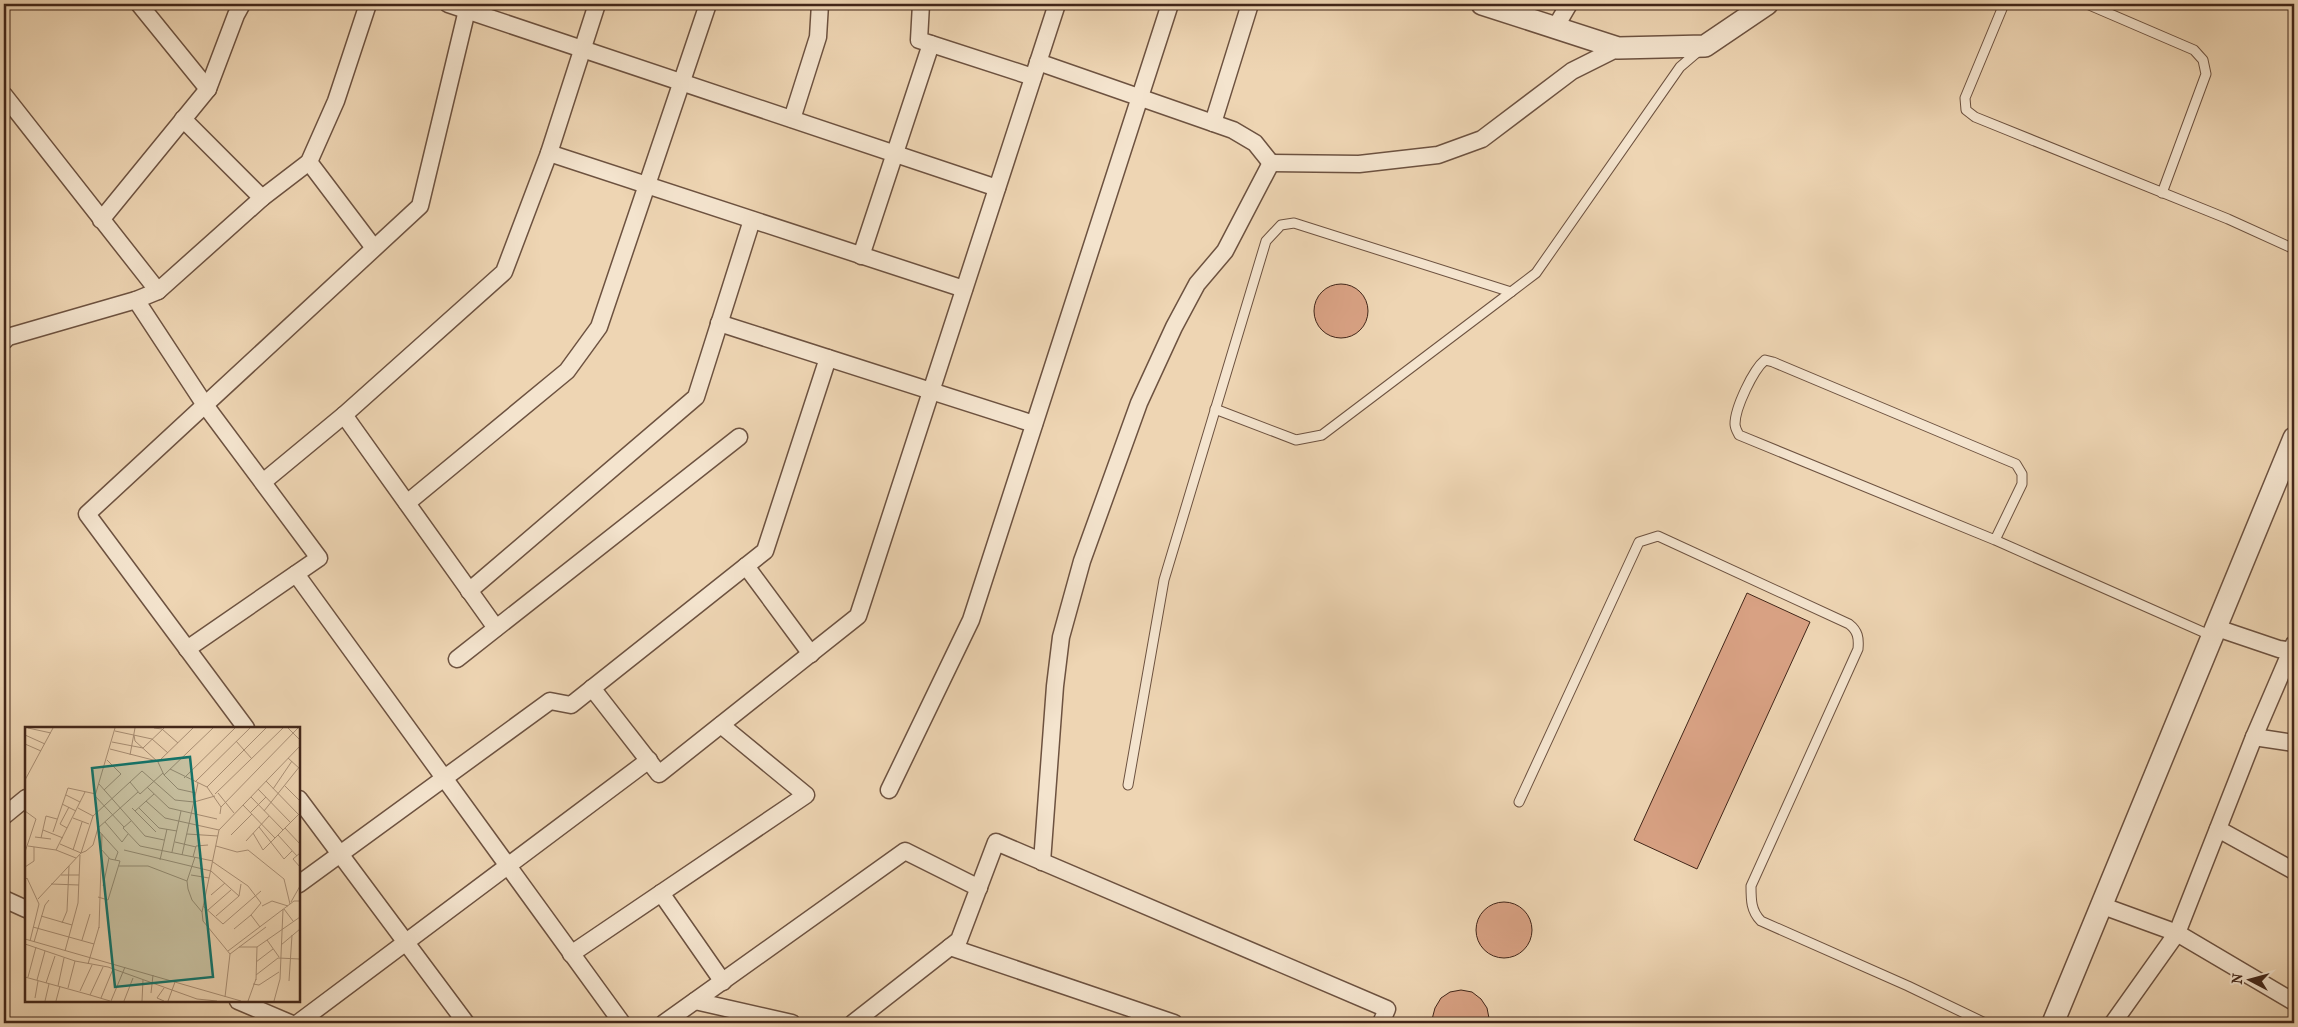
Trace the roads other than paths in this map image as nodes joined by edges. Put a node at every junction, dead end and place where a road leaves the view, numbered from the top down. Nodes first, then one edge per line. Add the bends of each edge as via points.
1 (139, 4) edge
2 (242, 4) edge
3 (368, 4) edge
4 (448, 4) edge
5 (597, 4) edge
6 (708, 4) edge
7 (820, 4) edge
8 (922, 4) edge
9 (1057, 4) edge
10 (1170, 4) edge
11 (1250, 4) edge
12 (1482, 4) edge
13 (1570, 4) edge
14 (1767, 4) edge
15 (2004, 4) edge
16 (2087, 4) edge
17 (467, 7) edge
18 (1555, 28) junction
19 (931, 44) junction
20 (1705, 46) junction
21 (582, 48) junction
22 (1618, 48) junction
23 (1035, 70) junction
24 (682, 82) junction
25 (208, 89) junction
26 (4, 95) edge
27 (1140, 98) junction
28 (183, 119) junction
29 (792, 119) junction
30 (1213, 123) junction
31 (549, 153) junction
32 (895, 153) junction
33 (309, 162) junction
34 (1271, 163) junction
35 (647, 186) junction
36 (997, 188) junction
37 (2162, 194) junction
38 (262, 198) junction
39 (101, 220) junction
40 (752, 220) junction
41 (374, 248) junction
42 (2294, 249) edge
43 (861, 256) junction
44 (964, 289) junction
45 (158, 291) junction
46 (1511, 292) junction
47 (136, 300) junction
48 (719, 323) junction
49 (5, 340) edge
50 (828, 358) junction
51 (931, 391) junction
52 (205, 405) junction
53 (1215, 410) junction
54 (344, 415) junction
55 (1034, 424) junction
56 (739, 437) dead end
57 (2294, 438) edge
58 (263, 482) junction
59 (407, 503) junction
60 (1995, 540) junction
61 (746, 566) junction
62 (296, 574) junction
63 (469, 591) junction
64 (496, 628) junction
65 (2215, 632) junction
66 (2293, 649) edge
67 (188, 650) junction
68 (811, 654) junction
69 (456, 660) dead end
70 (592, 688) junction
71 (721, 725) junction
72 (245, 727) edge
73 (2254, 737) junction
74 (2294, 743) edge
75 (649, 760) junction
76 (444, 778) junction
77 (1128, 785) dead end
78 (889, 790) dead end
79 (25, 799) edge
80 (300, 800) edge
81 (1519, 802) dead end
82 (4, 816) edge
83 (2218, 829) junction
84 (340, 854) junction
85 (1042, 862) junction
86 (508, 866) junction
87 (2294, 871) edge
88 (300, 883) edge
89 (979, 888) junction
90 (661, 893) junction
91 (4, 899) edge
92 (2103, 906) junction
93 (25, 908) edge
94 (2177, 933) junction
95 (406, 942) junction
96 (950, 947) junction
97 (571, 954) junction
98 (723, 982) junction
99 (695, 1001) junction
100 (240, 1002) edge
101 (2294, 1002) edge
102 (281, 1021) edge
103 (298, 1023) edge
104 (466, 1023) edge
105 (622, 1023) edge
106 (664, 1023) edge
107 (792, 1023) edge
108 (853, 1023) edge
109 (1174, 1023) edge
110 (1382, 1023) edge
111 (1984, 1023) edge
112 (2053, 1023) edge
113 (2113, 1023) edge

1 - 25 street
2 - 25 street
3 - 33 street via 336,101
4 - 17 street
5 - 21 street
6 - 24 street
7 - 29 street via 818,37
8 - 19 street via 919,40
9 - 23 street
10 - 27 street
11 - 30 street
12 - 18 street
13 - 18 street
14 - 20 street
15 - 37 lane via 1965,98 1966,110 1975,117
16 - 37 lane via 2194,50 2203,60 2206,74
17 - 21 street
17 - 41 street via 420,206
18 - 22 street
19 - 23 street
19 - 32 street
20 - 22 street
20 - 46 lane via 1680,67 1536,273
21 - 24 street
21 - 31 street
22 - 34 street via 1572,71 1482,139 1438,155 1359,164
23 - 27 street
23 - 36 street
24 - 29 street
24 - 35 street
25 - 28 street
26 - 39 street
27 - 30 street
27 - 55 street
28 - 38 street
28 - 39 street
29 - 32 street
30 - 34 street via 1255,143
31 - 35 street
31 - 54 street via 504,272
32 - 36 street
32 - 43 street
33 - 38 street
33 - 41 street
34 - 85 street via 1225,250 1197,284 1174,327 1139,403 1082,561 1061,637
35 - 40 street
35 - 59 street via 599,327 567,371
36 - 44 street
37 - 42 lane
38 - 45 street
39 - 45 street
40 - 43 street
40 - 48 street
41 - 52 street
43 - 44 street
44 - 51 street
45 - 47 street
46 - 53 lane via 1322,435 1296,440
46 - 53 lane via 1294,223 1280,225 1266,241
47 - 49 street
47 - 52 street
48 - 50 street
48 - 63 street via 696,397
50 - 51 street
50 - 61 street via 765,550
51 - 55 street
51 - 68 street via 858,616
52 - 58 street
52 - 67 street via 87,514
53 - 77 lane via 1164,580
54 - 58 street
54 - 59 street
55 - 78 street via 971,620
56 - 64 street
57 - 65 street
58 - 62 street via 319,558
59 - 63 street
60 - 60 lane via 2022,484 2022,474 2016,464 1774,362 1765,360 1757,367 1736,415 1735,427 1739,435
60 - 65 lane
61 - 68 street
61 - 70 street
62 - 67 street
62 - 76 street
63 - 64 street
64 - 69 street
65 - 66 street via 2279,649
65 - 92 street
66 - 73 street
67 - 72 street
68 - 71 street
70 - 75 street
70 - 76 street via 571,705 550,701
71 - 75 street via 660,774
71 - 90 street via 806,795
73 - 74 street
73 - 83 street
75 - 86 street
76 - 84 street
76 - 86 street
79 - 82 street
80 - 84 street
81 - 111 lane via 1639,542 1658,536 1850,624 1856,630 1858,649 1751,886 1754,915 1760,921
83 - 87 street
83 - 94 street
84 - 88 street
84 - 95 street
85 - 89 street via 996,842
85 - 110 street via 1387,1009
86 - 95 street
86 - 97 street
89 - 96 street via 960,940
89 - 98 street via 906,851
90 - 97 street
90 - 98 street
91 - 93 street
92 - 94 street
92 - 112 street
94 - 101 street
94 - 113 street
95 - 103 street
95 - 104 street
96 - 108 street
96 - 109 street
97 - 105 street
98 - 99 street
99 - 106 street
99 - 107 street
100 - 102 street

